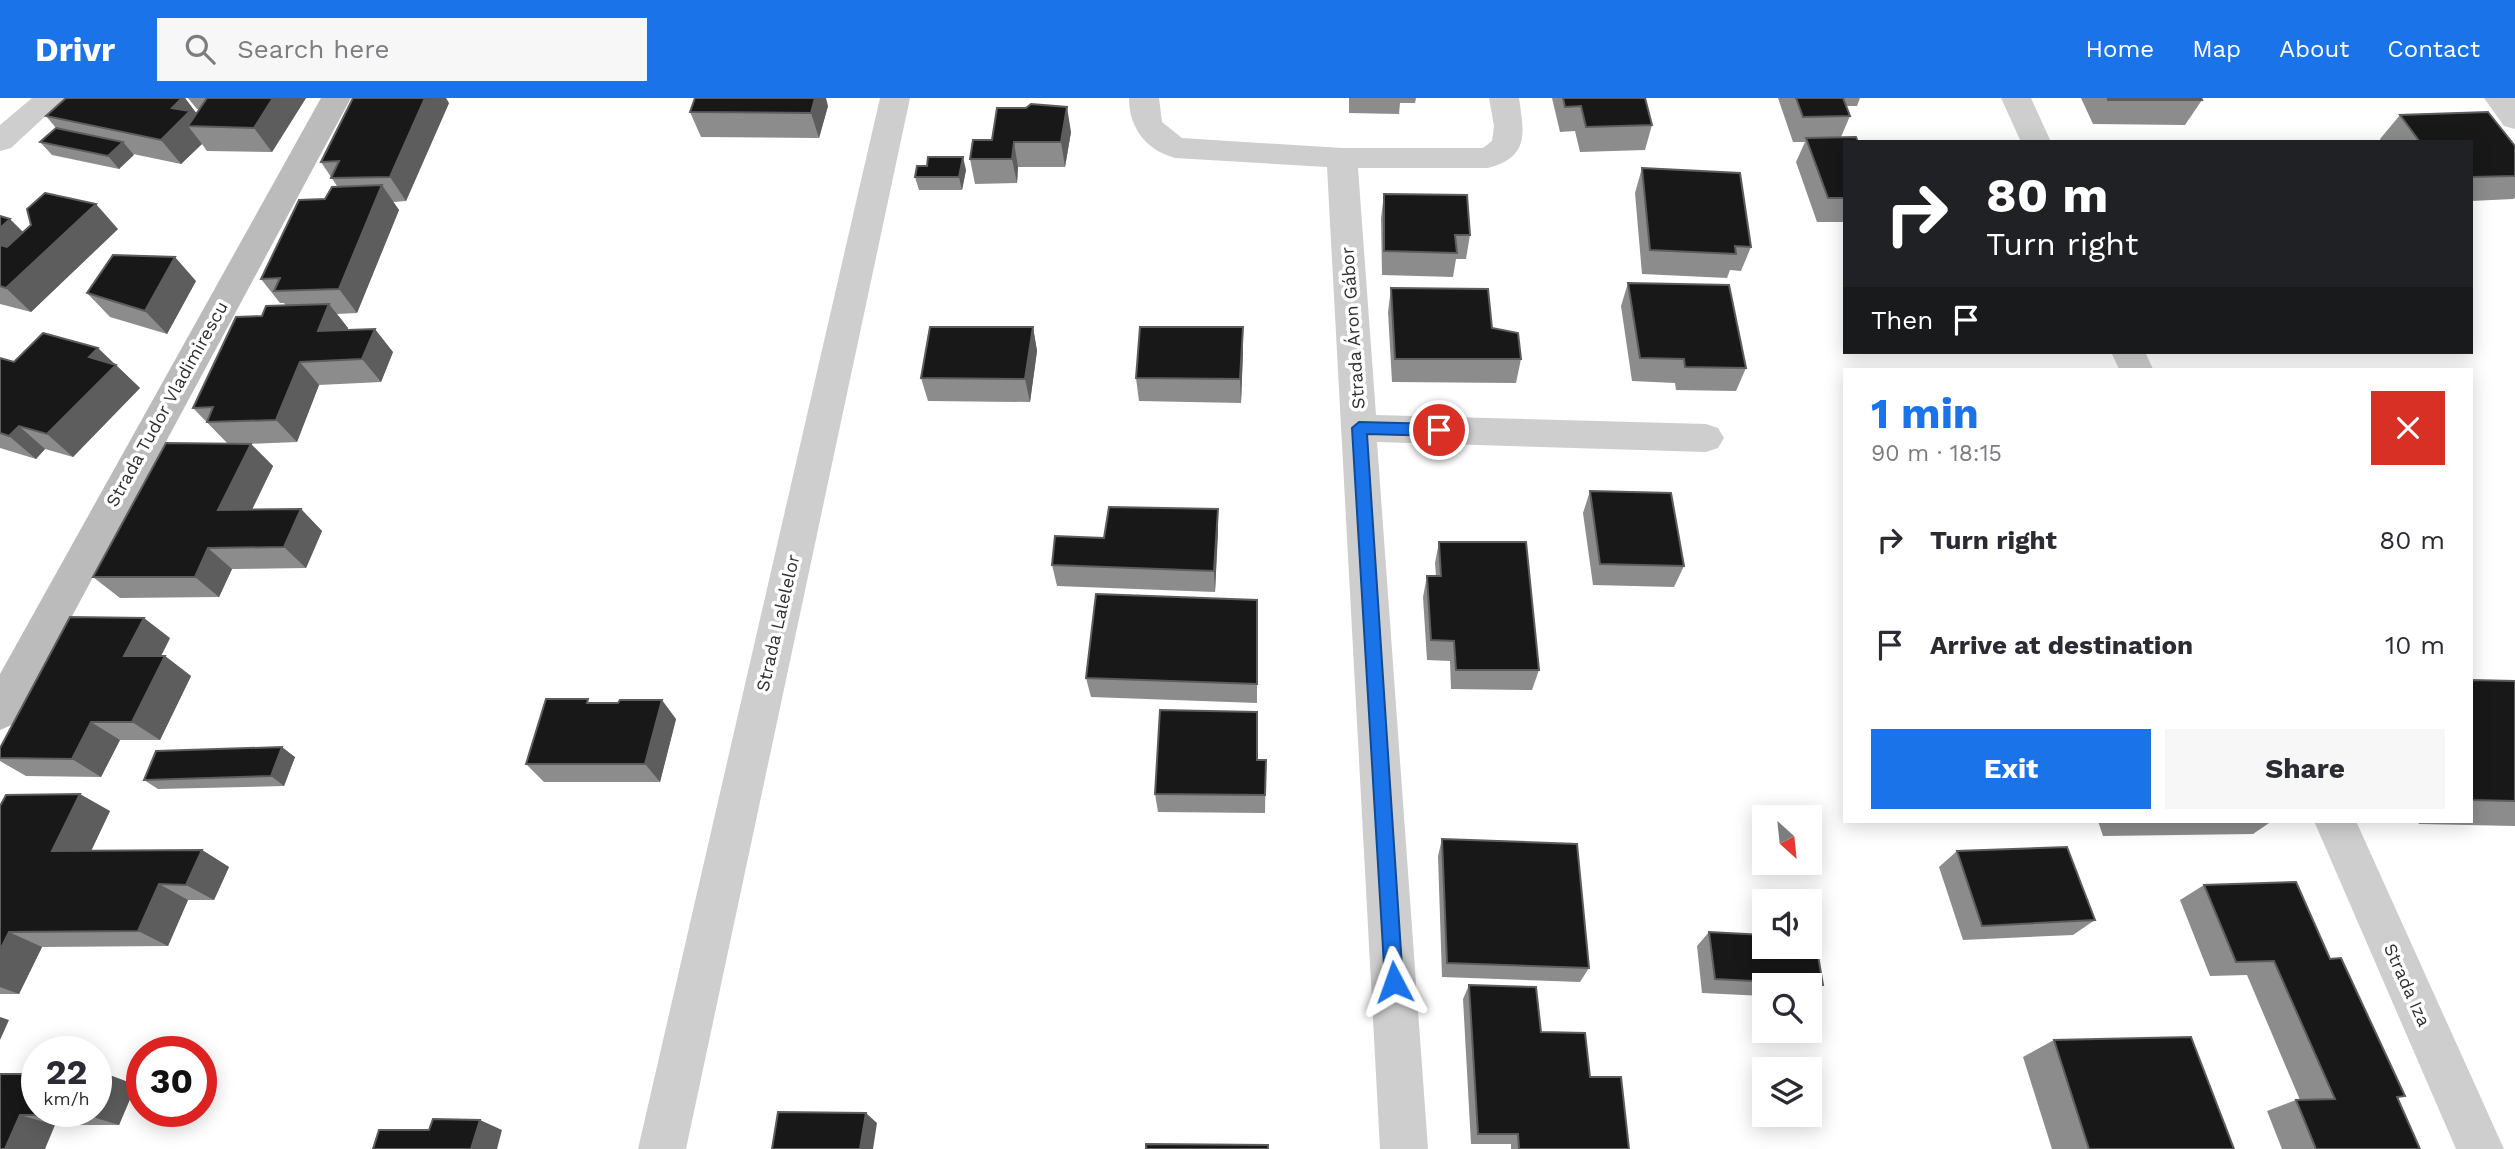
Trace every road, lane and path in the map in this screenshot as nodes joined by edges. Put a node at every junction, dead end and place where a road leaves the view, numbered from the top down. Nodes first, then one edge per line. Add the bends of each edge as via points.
1 (50, 98) edge
2 (336, 98) edge
3 (895, 98) edge
4 (1144, 98) edge
5 (1504, 98) edge
6 (2016, 98) edge
7 (2499, 98) edge
8 (2515, 119) edge
9 (2035, 140) edge
10 (0, 141) edge
11 (1342, 158) junction
12 (1359, 428) junction
13 (1706, 438) dead end
14 (0, 712) edge
15 (2336, 823) edge
16 (662, 1149) edge
17 (1404, 1149) edge
18 (2480, 1149) edge

1 - 10 street
2 - 14 street, Strada Tudor Vladimirescu
3 - 16 street, Strada Lalelelor
4 - 11 street via 1143,116 1152,133 1175,148
5 - 11 street via 1510,142 1503,152 1489,158
6 - 9 street
7 - 8 street
11 - 12 street, Strada Áron Gábor
12 - 13 street
12 - 17 street, Strada Áron Gábor
15 - 18 street, Strada Iza

